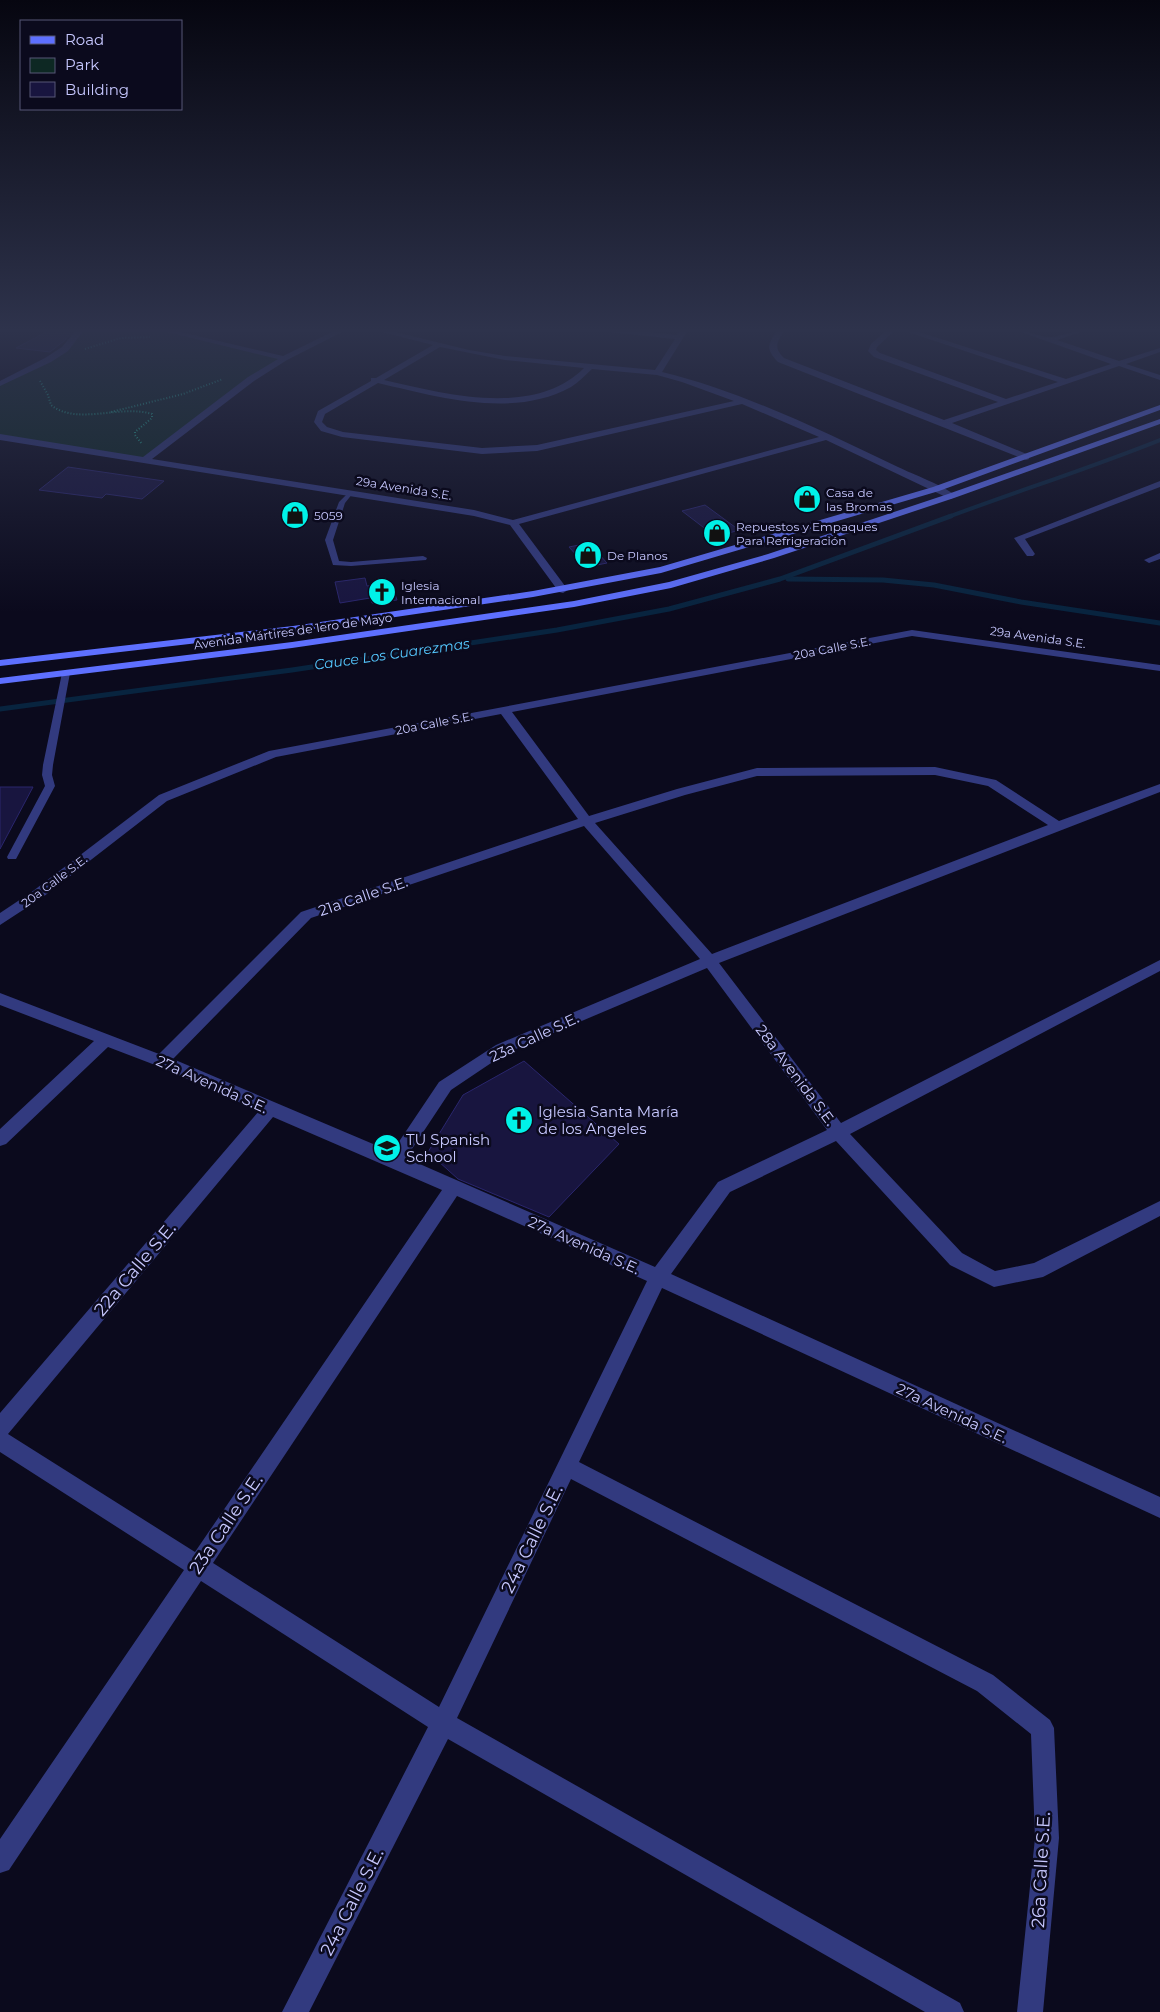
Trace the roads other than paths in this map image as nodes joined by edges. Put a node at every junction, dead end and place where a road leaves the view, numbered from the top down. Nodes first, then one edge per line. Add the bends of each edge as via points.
1 (192, 424) edge
2 (320, 424) edge
3 (643, 424) edge
4 (796, 424) edge
5 (946, 424) edge
6 (1115, 424) edge
7 (1152, 424) edge
8 (827, 437) junction
9 (0, 438) edge
10 (1026, 457) junction
11 (146, 459) junction
12 (1160, 484) edge
13 (936, 489) junction
14 (350, 493) junction
15 (951, 496) junction
16 (513, 523) junction
17 (1030, 554) dead end
18 (1160, 556) edge
19 (423, 558) dead end
20 (1149, 560) dead end
21 (563, 590) junction
22 (912, 633) joint
23 (184, 643) junction
24 (186, 660) junction
25 (0, 663) edge
26 (1160, 668) edge
27 (65, 679) junction
28 (0, 681) edge
29 (504, 710) junction
30 (1160, 788) edge
31 (586, 821) junction
32 (1058, 826) junction
33 (12, 857) dead end
34 (0, 920) edge
35 (710, 961) junction
36 (1160, 965) edge
37 (0, 999) edge
38 (105, 1040) junction
39 (162, 1061) junction
40 (270, 1110) junction
41 (838, 1132) junction
42 (0, 1139) edge
43 (395, 1161) junction
44 (454, 1188) junction
45 (1160, 1208) edge
46 (658, 1277) junction
47 (0, 1428) edge
48 (0, 1440) edge
49 (567, 1466) junction
50 (1160, 1508) edge
51 (198, 1566) junction
52 (443, 1723) junction
53 (0, 1862) edge
54 (295, 2012) edge
55 (951, 2012) edge
56 (1030, 2012) edge

1 - 11 street
2 - 3 street via 324,429 342,434 482,451 537,448
4 - 8 street
5 - 10 street
6 - 10 main road, Avenida Mártires de 1ero de Mayo
7 - 15 main road, Avenida Mártires de 1ero de Mayo
8 - 13 street
8 - 16 street
9 - 11 street, 29a Avenida S.E.
10 - 13 main road, Avenida Mártires de 1ero de Mayo
11 - 14 street, 29a Avenida S.E.
12 - 17 street via 1019,538
13 - 15 street
13 - 21 main road, Avenida Mártires de 1ero de Mayo via 661,570
14 - 16 street, 29a Avenida S.E. via 474,513
14 - 19 lane via 342,502 329,540 336,563
15 - 24 main road, Avenida Mártires de 1ero de Mayo via 771,556 671,585 564,606
16 - 21 street
18 - 20 street
21 - 23 main road, Avenida Mártires de 1ero de Mayo
22 - 26 street, 29a Avenida S.E.
22 - 29 street, 20a Calle S.E.
23 - 24 main road
23 - 25 main road, Avenida Mártires de 1ero de Mayo
24 - 27 main road, Avenida Mártires de 1ero de Mayo
27 - 28 main road, Avenida Mártires de 1ero de Mayo
27 - 33 lane via 48,765 50,786
29 - 31 street, 28a Avenida S.E.
29 - 34 street, 20a Calle S.E. via 272,754 163,798
30 - 32 street, 23a Calle S.E.
31 - 32 street, 21a Calle S.E. via 757,772 935,771 992,783
31 - 35 street, 28a Avenida S.E.
31 - 39 street, 21a Calle S.E. via 306,915
32 - 35 street, 23a Calle S.E.
35 - 41 street, 28a Avenida S.E.
35 - 43 street, 23a Calle S.E. via 500,1049 445,1086
36 - 41 street, 24a Calle S.E.
37 - 38 street, 27a Avenida S.E.
38 - 39 street, 27a Avenida S.E.
38 - 42 street
39 - 40 street, 27a Avenida S.E.
40 - 43 street, 27a Avenida S.E.
40 - 47 street, 22a Calle S.E.
41 - 45 street, 28a Avenida S.E. via 956,1259 994,1278 1037,1271
41 - 46 street, 24a Calle S.E. via 724,1187
43 - 44 street, 27a Avenida S.E.
44 - 46 street, 27a Avenida S.E.
44 - 51 street, 23a Calle S.E.
46 - 49 street, 24a Calle S.E.
46 - 50 street, 27a Avenida S.E.
48 - 51 street
49 - 52 street, 24a Calle S.E.
49 - 56 street, 26a Calle S.E. via 985,1683 1042,1728 1047,1838
51 - 52 street
51 - 53 street, 23a Calle S.E.
52 - 54 street, 24a Calle S.E.
52 - 55 street

